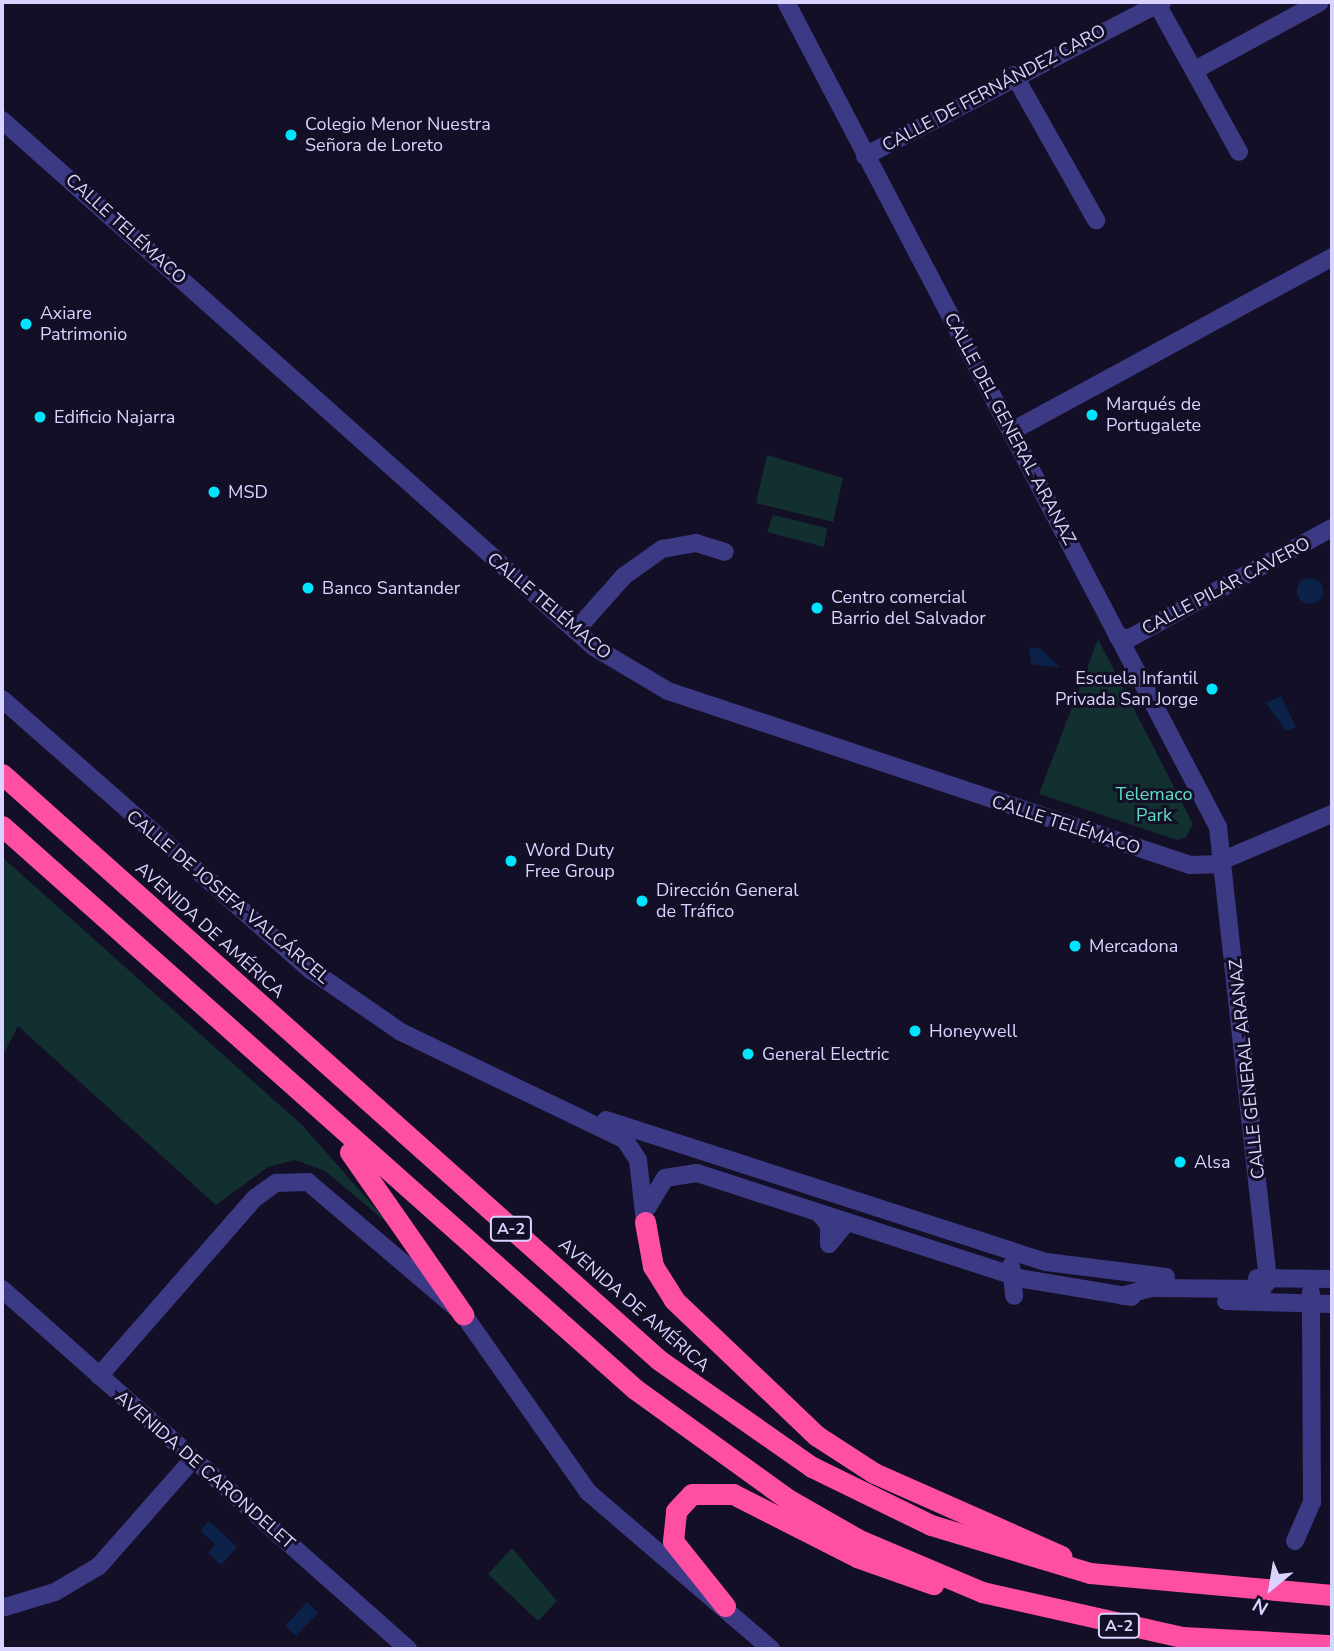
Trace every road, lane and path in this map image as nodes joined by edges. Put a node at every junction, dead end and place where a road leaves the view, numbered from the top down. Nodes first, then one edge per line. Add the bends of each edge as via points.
1 (786, 2) edge
2 (1320, 2) edge
3 (1159, 3) edge
4 (1195, 70) junction
5 (1014, 75) junction
6 (2, 120) edge
7 (1239, 152) dead end
8 (865, 156) junction
9 (1096, 220) dead end
10 (1332, 257) edge
11 (1012, 431) junction
12 (1332, 528) edge
13 (725, 552) dead end
14 (576, 630) junction
15 (1118, 637) junction
16 (2, 699) edge
17 (2, 774) edge
18 (1332, 814) edge
19 (2, 826) edge
20 (1224, 860) junction
21 (548, 1104) junction
22 (318, 1111) junction
23 (802, 1184) junction
24 (819, 1213) junction
25 (645, 1222) junction
26 (847, 1222) junction
27 (927, 1226) junction
28 (916, 1244) junction
29 (1113, 1274) junction
30 (1020, 1278) junction
31 (1268, 1278) junction
32 (1311, 1279) junction
33 (1332, 1279) edge
34 (3, 1294) edge
35 (1122, 1296) junction
36 (1311, 1303) junction
37 (1332, 1304) edge
38 (463, 1314) junction
39 (99, 1376) junction
40 (192, 1459) junction
41 (1295, 1541) dead end
42 (1090, 1573) junction
43 (982, 1592) junction
44 (1332, 1595) edge
45 (725, 1606) junction
46 (2, 1608) edge
47 (1332, 1645) edge
48 (408, 1649) edge
49 (771, 1649) edge

1 - 8 street, CALLE DEL GENERAL ARANAZ
2 - 4 street
3 - 4 street
3 - 5 street, CALLE DE FERNÁNDEZ CARO
4 - 7 street
5 - 8 street, CALLE DE FERNÁNDEZ CARO
5 - 9 street
6 - 14 street, CALLE TELÉMACO
8 - 11 street, CALLE DEL GENERAL ARANAZ
10 - 11 street
11 - 15 street, CALLE DEL GENERAL ARANAZ
12 - 15 street, CALLE PILAR CAVERO via 1130,638
13 - 14 street via 696,543 662,550 624,576
14 - 20 street, CALLE TELÉMACO via 613,660 691,702 1190,865
15 - 20 street, CALLE DEL GENERAL ARANAZ via 1215,818
16 - 21 street, CALLE DE JOSEFA VALCÁRCEL via 311,970 401,1032
17 - 42 highway, AVENIDA DE AMÉRICA / A-2 via 659,1360 734,1418 870,1499 1005,1550
18 - 20 street, CALLE TELÉMACO
19 - 22 highway, A-2
20 - 31 street, CALLE GENERAL ARANAZ
21 - 23 street, CALLE DE JOSEFA VALCÁRCEL
21 - 25 street, CALLE DE JOSEFA VALCÁRCEL via 603,1127 633,1149
22 - 38 highway
22 - 43 highway, A-2 via 710,1448 859,1540
23 - 27 street, CALLE DE JOSEFA VALCÁRCEL
23 - 28 street, CALLE DE JOSEFA VALCÁRCEL via 810,1196 896,1226
24 - 25 street, CALLE DE JOSEFA VALCÁRCEL via 687,1172 658,1184
24 - 26 street, CALLE DE JOSEFA VALCÁRCEL
24 - 26 street via 829,1225 829,1244
25 - 42 highway via 653,1266 674,1300 817,1436 874,1473 1010,1530
26 - 28 street, CALLE DE JOSEFA VALCÁRCEL
27 - 29 street, CALLE DE JOSEFA VALCÁRCEL via 1046,1262
27 - 30 street, CALLE DE JOSEFA VALCÁRCEL via 953,1245 1009,1264
28 - 30 street, CALLE DE JOSEFA VALCÁRCEL
29 - 30 street, CALLE DE JOSEFA VALCÁRCEL via 1085,1280 1041,1271
29 - 31 street, CALLE DE JOSEFA VALCÁRCEL
30 - 35 street, CALLE DE JOSEFA VALCÁRCEL
31 - 32 street, CALLE DE JOSEFA VALCÁRCEL
31 - 35 street, CALLE DE JOSEFA VALCÁRCEL via 1262,1289 1151,1288
32 - 33 street, CALLE DE JOSEFA VALCÁRCEL
32 - 36 street
34 - 39 street, AVENIDA DE CARONDELET
35 - 36 street, CALLE DE JOSEFA VALCÁRCEL
36 - 37 street, CALLE DE JOSEFA VALCÁRCEL
36 - 41 street via 1312,1502
38 - 39 street via 318,1187 287,1180 255,1198
38 - 45 street via 571,1475
39 - 40 street, AVENIDA DE CARONDELET
40 - 46 street via 99,1566 55,1592
40 - 48 street, AVENIDA DE CARONDELET
42 - 44 highway, AVENIDA DE AMÉRICA / A-2
43 - 45 highway via 895,1573 733,1494 692,1493 676,1511 673,1541
43 - 47 highway, A-2 via 1182,1637
45 - 49 street

